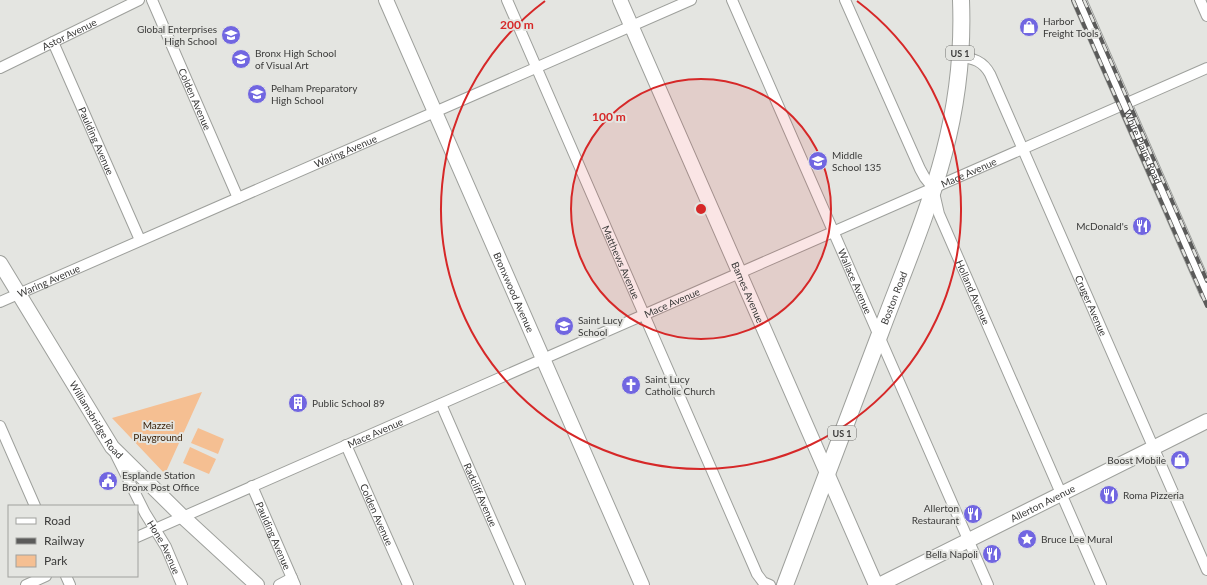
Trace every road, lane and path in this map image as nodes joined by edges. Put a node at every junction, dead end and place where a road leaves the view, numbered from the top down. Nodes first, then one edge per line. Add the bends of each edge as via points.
1 (139, 0) edge
2 (152, 0) edge
3 (386, 0) edge
4 (507, 0) edge
5 (620, 0) edge
6 (691, 0) edge
7 (732, 0) edge
8 (845, 0) edge
9 (961, 0) edge
10 (1079, 0) edge
11 (1200, 0) edge
12 (1207, 16) edge
13 (631, 26) junction
14 (53, 42) junction
15 (960, 57) junction
16 (0, 68) edge
17 (537, 68) junction
18 (1207, 68) edge
19 (1124, 105) junction
20 (435, 112) junction
21 (1022, 149) junction
22 (933, 188) junction
23 (238, 198) junction
24 (834, 232) junction
25 (140, 240) junction
26 (0, 263) edge
27 (739, 273) junction
28 (1207, 293) edge
29 (18, 294) junction
30 (0, 302) edge
31 (644, 314) junction
32 (879, 335) junction
33 (543, 359) junction
34 (441, 404) junction
35 (1207, 421) edge
36 (0, 426) edge
37 (346, 445) junction
38 (112, 447) junction
39 (1154, 448) junction
40 (827, 473) junction
41 (252, 486) junction
42 (1061, 494) junction
43 (35, 505) edge
44 (182, 516) junction
45 (155, 529) junction
46 (138, 537) edge
47 (969, 540) junction
48 (1207, 570) edge
49 (44, 577) edge
50 (294, 582) edge
51 (26, 585) edge
52 (182, 585) edge
53 (257, 585) edge
54 (278, 585) edge
55 (408, 585) edge
56 (520, 585) edge
57 (642, 585) edge
58 (770, 585) edge
59 (784, 585) edge
60 (876, 585) edge
61 (879, 585) edge
62 (988, 585) edge
63 (1101, 585) edge

1 - 14 street, Astor Avenue
2 - 23 street, Colden Avenue
3 - 20 street, Bronxwood Avenue
4 - 17 street, Matthews Avenue
5 - 13 street, Barnes Avenue
6 - 13 street, Waring Avenue
7 - 24 street, Wallace Avenue
8 - 22 street, Holland Avenue via 920,169
9 - 15 main road, Boston Road / US 1
10 - 19 street, White Plains Road
11 - 12 street
13 - 17 street, Waring Avenue
13 - 27 street, Barnes Avenue
14 - 16 street, Astor Avenue
14 - 25 street, Paulding Avenue
15 - 21 street, Cruger Avenue via 976,60 987,68
15 - 22 main road, Boston Road / US 1 via 944,155
17 - 20 street, Waring Avenue
17 - 31 street, Matthews Avenue
18 - 19 street, Mace Avenue
19 - 21 street, Mace Avenue
19 - 28 street, White Plains Road
20 - 23 street, Waring Avenue
20 - 33 street, Bronxwood Avenue
21 - 22 street, Mace Avenue
21 - 39 street, Cruger Avenue
22 - 24 street, Mace Avenue
22 - 32 main road, Boston Road / US 1
22 - 42 street, Holland Avenue via 939,214
23 - 25 street, Waring Avenue
24 - 27 street, Mace Avenue
24 - 32 street, Wallace Avenue
25 - 29 street, Waring Avenue
26 - 29 street, Williamsbridge Road
27 - 31 street, Mace Avenue
27 - 40 street, Barnes Avenue
29 - 30 street, Waring Avenue
29 - 38 street, Williamsbridge Road
31 - 33 street, Mace Avenue
31 - 58 street, Matthews Avenue via 757,574 763,582
32 - 40 main road, Boston Road / US 1
32 - 47 street, Wallace Avenue
33 - 34 street, Mace Avenue
33 - 57 street, Bronxwood Avenue
34 - 37 street, Mace Avenue
34 - 56 street, Radcliff Avenue
35 - 39 street, Allerton Avenue
36 - 43 street
37 - 41 street, Mace Avenue
37 - 55 street, Colden Avenue
38 - 44 street, Williamsbridge Road
38 - 45 street, Hone Avenue
39 - 42 street, Allerton Avenue
39 - 48 street, Cruger Avenue
40 - 59 main road, Boston Road / US 1
40 - 60 street, Barnes Avenue
41 - 44 street, Mace Avenue
41 - 50 street, Paulding Avenue
42 - 47 street, Allerton Avenue
42 - 63 street, Holland Avenue
44 - 45 street, Mace Avenue
44 - 53 street, Williamsbridge Road
45 - 46 street, Mace Avenue
45 - 52 street, Hone Avenue via 166,547
47 - 61 street, Allerton Avenue
47 - 62 street, Wallace Avenue
49 - 51 street
50 - 54 street

